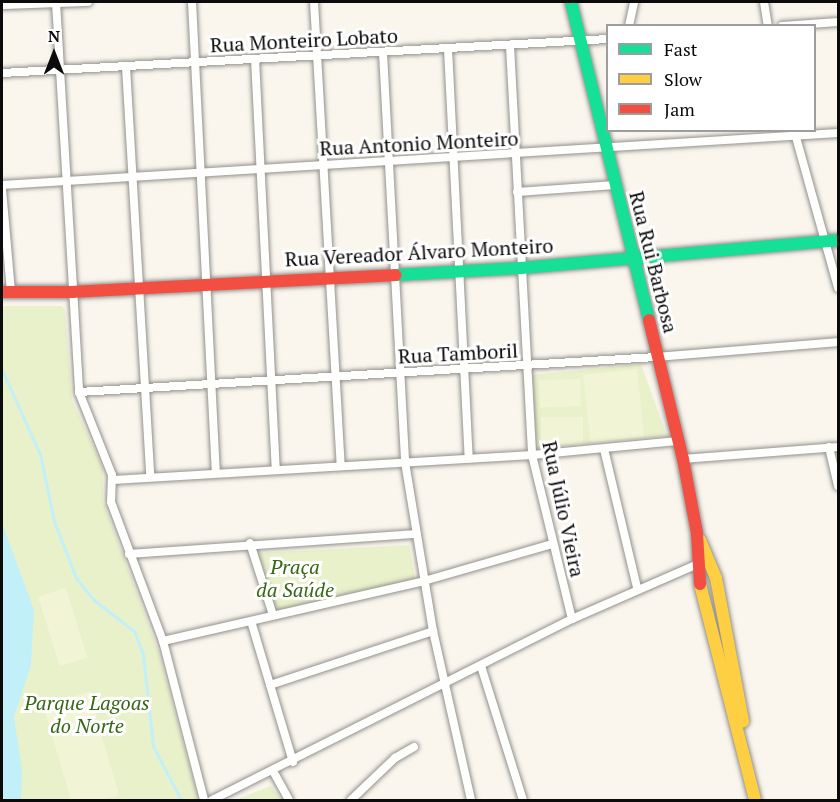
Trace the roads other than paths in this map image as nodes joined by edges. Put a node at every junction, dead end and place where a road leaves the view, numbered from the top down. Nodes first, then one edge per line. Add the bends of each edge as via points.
1 (88, 2) edge
2 (192, 2) edge
3 (314, 2) edge
4 (571, 2) edge
5 (634, 2) edge
6 (765, 2) edge
7 (56, 3) edge
8 (2, 5) edge
9 (838, 22) edge
10 (628, 24) edge
11 (768, 24) edge
12 (810, 24) edge
13 (606, 39) edge
14 (582, 41) junction
15 (510, 46) junction
16 (448, 49) junction
17 (382, 52) junction
18 (318, 56) junction
19 (255, 59) junction
20 (195, 62) junction
21 (126, 67) junction
22 (60, 69) junction
23 (2, 74) edge
24 (838, 133) edge
25 (795, 134) edge
26 (608, 150) junction
27 (517, 154) junction
28 (454, 158) junction
29 (389, 162) junction
30 (326, 165) junction
31 (262, 169) junction
32 (201, 171) junction
33 (131, 176) junction
34 (66, 180) junction
35 (615, 185) junction
36 (2, 187) edge
37 (517, 192) junction
38 (838, 240) edge
39 (824, 241) junction
40 (632, 259) junction
41 (520, 267) junction
42 (460, 269) junction
43 (394, 272) junction
44 (332, 277) junction
45 (269, 280) junction
46 (206, 283) junction
47 (139, 288) junction
48 (838, 288) edge
49 (6, 292) edge
50 (72, 292) junction
51 (838, 342) edge
52 (657, 357) junction
53 (527, 366) junction
54 (464, 370) junction
55 (401, 372) junction
56 (336, 377) junction
57 (273, 380) junction
58 (213, 384) junction
59 (145, 387) junction
60 (79, 392) junction
61 (677, 441) junction
62 (834, 447) edge
63 (604, 449) junction
64 (532, 455) junction
65 (468, 458) junction
66 (683, 459) junction
67 (405, 462) junction
68 (341, 465) junction
69 (276, 468) junction
70 (216, 472) junction
71 (150, 475) junction
72 (113, 480) junction
73 (838, 486) edge
74 (697, 533) junction
75 (416, 534) junction
76 (250, 543) junction
77 (552, 544) junction
78 (129, 554) junction
79 (698, 564) junction
80 (424, 581) junction
81 (636, 587) junction
82 (273, 615) junction
83 (572, 619) junction
84 (251, 621) junction
85 (433, 631) junction
86 (163, 641) junction
87 (481, 666) junction
88 (270, 685) junction
89 (444, 685) junction
90 (414, 747) dead end
91 (293, 762) junction
92 (273, 771) junction
93 (204, 801) edge
94 (212, 801) edge
95 (289, 801) edge
96 (351, 801) edge
97 (471, 801) edge
98 (523, 801) edge
99 (755, 801) edge
100 (763, 801) edge

1 - 7 street
2 - 20 street
3 - 18 street
4 - 14 street, Rua Rui Barbosa
5 - 10 street
6 - 11 street
7 - 8 street
7 - 22 street
9 - 12 street
13 - 14 street, Rua Monteiro Lobato
14 - 15 street, Rua Monteiro Lobato
14 - 26 street, Rua Rui Barbosa
15 - 16 street, Rua Monteiro Lobato
15 - 27 street, Rua Júlio Vieira
16 - 17 street, Rua Monteiro Lobato
16 - 28 street
17 - 18 street, Rua Monteiro Lobato
17 - 29 street
18 - 19 street, Rua Monteiro Lobato
18 - 30 street
19 - 20 street, Rua Monteiro Lobato
19 - 31 street
20 - 21 street, Rua Monteiro Lobato
20 - 32 street
21 - 22 street, Rua Monteiro Lobato
21 - 33 street
22 - 23 street, Rua Monteiro Lobato
22 - 34 street
24 - 25 street, Rua Antonio Monteiro
25 - 26 street, Rua Antonio Monteiro
25 - 39 street
26 - 27 street, Rua Antonio Monteiro
26 - 35 street, Rua Rui Barbosa
27 - 28 street, Rua Antonio Monteiro
27 - 37 street, Rua Júlio Vieira
28 - 29 street, Rua Antonio Monteiro
28 - 42 street
29 - 30 street, Rua Antonio Monteiro
29 - 43 street
30 - 31 street, Rua Antonio Monteiro
30 - 44 street
31 - 32 street, Rua Antonio Monteiro
31 - 45 street
32 - 33 street, Rua Antonio Monteiro
32 - 46 street
33 - 34 street, Rua Antonio Monteiro
33 - 47 street
34 - 36 street, Rua Antonio Monteiro
34 - 50 street
35 - 37 street
35 - 40 street, Rua Rui Barbosa
36 - 49 street
37 - 41 street, Rua Júlio Vieira
38 - 39 street, Rua Vereador Álvaro Monteiro
39 - 40 street, Rua Vereador Álvaro Monteiro
39 - 48 street
40 - 41 street, Rua Vereador Álvaro Monteiro
40 - 52 street, Rua Rui Barbosa
41 - 42 street, Rua Vereador Álvaro Monteiro
41 - 53 street, Rua Júlio Vieira
42 - 43 street, Rua Vereador Álvaro Monteiro
42 - 54 street
43 - 44 street, Rua Vereador Álvaro Monteiro
43 - 55 street
44 - 45 street, Rua Vereador Álvaro Monteiro
44 - 56 street
45 - 46 street, Rua Vereador Álvaro Monteiro
45 - 57 street
46 - 47 street, Rua Vereador Álvaro Monteiro
46 - 58 street
47 - 50 street, Rua Vereador Álvaro Monteiro
47 - 59 street
49 - 50 street, Rua Vereador Álvaro Monteiro
50 - 60 street
51 - 52 street, Rua Tamboril
52 - 53 street, Rua Tamboril
52 - 61 street, Rua Rui Barbosa
53 - 54 street, Rua Tamboril
53 - 64 street, Rua Júlio Vieira
54 - 55 street, Rua Tamboril
54 - 65 street
55 - 56 street, Rua Tamboril
55 - 67 street
56 - 57 street, Rua Tamboril
56 - 68 street
57 - 58 street, Rua Tamboril
57 - 69 street
58 - 59 street, Rua Tamboril
58 - 70 street
59 - 60 street, Rua Tamboril
59 - 71 street
60 - 72 street
61 - 63 street
61 - 66 street, Rua Rui Barbosa
62 - 66 street
62 - 73 street
63 - 64 street
63 - 81 street
64 - 65 street
64 - 77 street, Rua Júlio Vieira
65 - 67 street
66 - 74 street, Rua Rui Barbosa
67 - 68 street
67 - 75 street
68 - 69 street
69 - 70 street
70 - 71 street
71 - 72 street
72 - 78 street via 111,502
74 - 79 street, Rua Rui Barbosa
74 - 100 street, Rua Rui Barbosa via 716,578 736,691
75 - 76 street
75 - 80 street
76 - 78 street
76 - 82 street
77 - 80 street
77 - 83 street, Rua Júlio Vieira
78 - 86 street
79 - 81 street
79 - 99 street, Rua Rui Barbosa
80 - 82 street
80 - 85 street
81 - 83 street
82 - 84 street
83 - 87 street
84 - 86 street
84 - 88 street
85 - 88 street
85 - 89 street
86 - 93 street
87 - 89 street
87 - 98 street
88 - 91 street
89 - 91 street
89 - 97 street
90 - 96 street via 395,758
91 - 92 street
92 - 94 street
92 - 95 street

